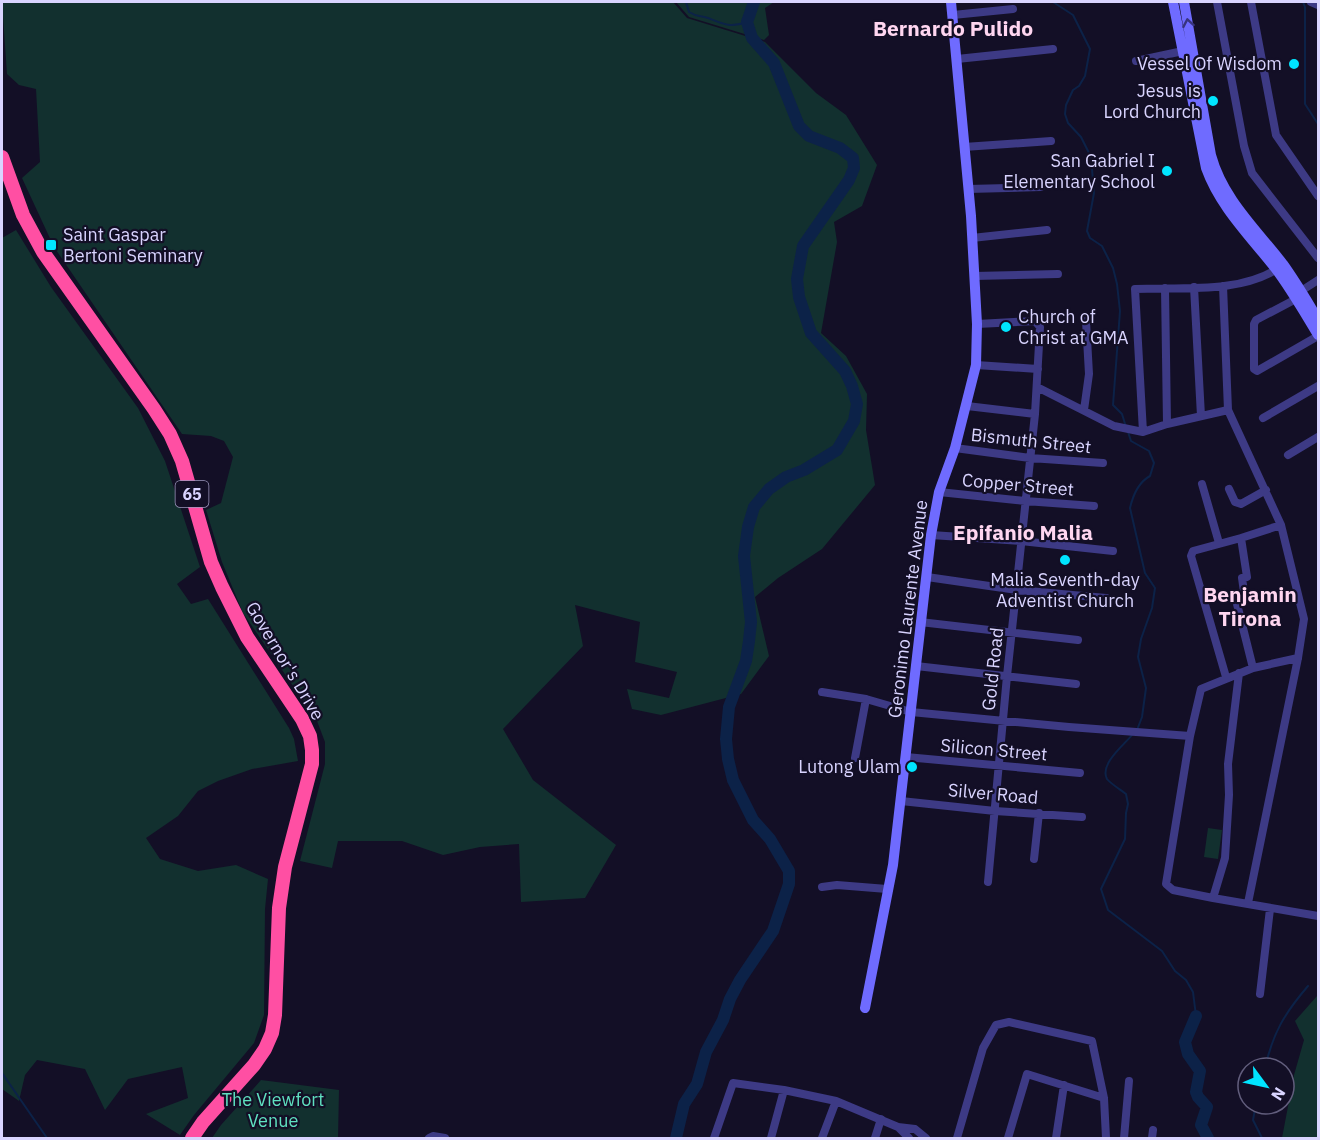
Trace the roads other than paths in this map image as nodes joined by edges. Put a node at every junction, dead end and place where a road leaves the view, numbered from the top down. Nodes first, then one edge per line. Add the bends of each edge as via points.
1 (951, 2) edge
2 (1174, 2) edge
3 (1184, 2) edge
4 (1216, 2) edge
5 (1251, 2) edge
6 (1311, 2) edge
7 (1318, 5) edge
8 (1013, 9) dead end
9 (952, 15) junction
10 (1053, 49) dead end
11 (1183, 51) junction
12 (957, 59) junction
13 (1136, 61) dead end
14 (1051, 141) dead end
15 (964, 147) junction
16 (2, 157) edge
17 (1041, 187) dead end
18 (968, 189) junction
19 (1318, 196) edge
20 (1047, 230) dead end
21 (972, 237) junction
22 (1318, 258) edge
23 (1280, 267) junction
24 (1058, 274) dead end
25 (974, 276) junction
26 (1318, 280) edge
27 (1223, 285) junction
28 (1194, 287) junction
29 (1165, 288) junction
30 (1299, 295) junction
31 (1308, 310) junction
32 (1318, 319) edge
33 (1086, 321) dead end
34 (977, 324) junction
35 (1318, 336) edge
36 (976, 365) junction
37 (1038, 369) junction
38 (1318, 386) edge
39 (1037, 387) junction
40 (967, 406) junction
41 (1084, 410) junction
42 (1227, 410) junction
43 (1035, 414) junction
44 (1201, 416) junction
45 (1263, 418) dead end
46 (1167, 424) junction
47 (1143, 432) junction
48 (1318, 437) edge
49 (955, 448) junction
50 (1288, 455) dead end
51 (1030, 458) junction
52 (1103, 463) dead end
53 (1202, 484) dead end
54 (1229, 489) dead end
55 (1266, 490) junction
56 (939, 492) junction
57 (1025, 501) junction
58 (1094, 506) dead end
59 (1281, 525) junction
60 (931, 535) junction
61 (1241, 538) junction
62 (1021, 541) junction
63 (1220, 543) junction
64 (1113, 551) dead end
65 (927, 577) junction
66 (1017, 590) junction
67 (1106, 598) dead end
68 (920, 622) junction
69 (1012, 633) junction
70 (1078, 640) dead end
71 (1298, 658) junction
72 (915, 666) junction
73 (1253, 668) junction
74 (1239, 673) junction
75 (1007, 676) junction
76 (1226, 677) junction
77 (1076, 684) dead end
78 (822, 693) dead end
79 (866, 699) junction
80 (911, 712) junction
81 (1003, 721) junction
82 (1190, 736) junction
83 (906, 757) junction
84 (855, 758) dead end
85 (999, 765) junction
86 (1080, 773) dead end
87 (901, 801) junction
88 (995, 811) junction
89 (1039, 813) junction
90 (1082, 817) dead end
91 (1034, 859) dead end
92 (988, 882) dead end
93 (822, 887) dead end
94 (887, 889) junction
95 (1213, 898) junction
96 (1248, 903) junction
97 (1270, 909) junction
98 (1318, 916) edge
99 (1260, 994) dead end
100 (865, 1008) dead end
101 (1129, 1081) dead end
102 (1064, 1085) junction
103 (784, 1090) junction
104 (1104, 1098) junction
105 (836, 1101) junction
106 (881, 1119) junction
107 (898, 1127) junction
108 (915, 1129) junction
109 (192, 1138) edge
110 (429, 1138) edge
111 (445, 1138) edge
112 (714, 1138) edge
113 (771, 1138) edge
114 (822, 1138) edge
115 (875, 1138) edge
116 (909, 1138) edge
117 (927, 1138) edge
118 (957, 1138) edge
119 (1008, 1138) edge
120 (1056, 1138) edge
121 (1106, 1138) edge
122 (1124, 1138) edge

1 - 9 street, Geronimo Laurente Avenue
2 - 11 street
23 -> 3 street via 1218,177
4 - 22 street via 1252,173
5 - 19 street via 1276,135
6 - 7 street
8 - 9 street
9 - 12 street, Geronimo Laurente Avenue
10 - 12 street
11 - 13 street
11 - 23 street via 1210,181 1232,216
12 - 15 street, Geronimo Laurente Avenue
14 - 15 street
15 - 18 street, Geronimo Laurente Avenue
16 - 109 highway, Governor's Drive / 65 via 23,215 43,252 170,434 222,587 247,637 310,736 312,764 285,867 279,908 272,1033 254,1065
17 - 18 street
18 - 21 street, Geronimo Laurente Avenue
20 - 21 street
21 - 25 street, Geronimo Laurente Avenue
23 - 27 street via 1263,277
23 - 30 street
24 - 25 street
25 - 34 street, Geronimo Laurente Avenue
26 - 30 street
27 - 28 street
27 - 42 street
28 - 29 street
28 - 44 street
29 - 46 street
29 - 47 street via 1135,289
30 - 31 street
30 - 35 street via 1256,320 1254,369
31 - 32 street
31 - 35 street
33 - 41 street via 1089,374
34 - 36 street, Geronimo Laurente Avenue
34 - 37 street via 1038,323
36 - 37 street
36 - 40 street, Geronimo Laurente Avenue
37 - 39 street, Gold Road
38 - 45 street
39 - 41 street
39 - 43 street, Gold Road
40 - 43 street
40 - 49 street, Geronimo Laurente Avenue
41 - 47 street via 1114,426
42 - 44 street
42 - 55 street
43 - 51 street, Gold Road
44 - 46 street
46 - 47 street
48 - 50 street
49 - 51 street, Bismuth Street
49 - 56 street, Geronimo Laurente Avenue
51 - 52 street, Bismuth Street
51 - 57 street, Gold Road
53 - 63 street
54 - 55 street via 1235,502 1241,504
55 - 59 street
56 - 57 street, Copper Street
56 - 60 street, Geronimo Laurente Avenue
57 - 58 street, Copper Street
57 - 62 street, Gold Road
59 - 61 street
59 - 71 street via 1304,619
60 - 62 street
60 - 65 street, Geronimo Laurente Avenue
61 - 63 street
61 - 73 street via 1247,577 1242,578 1244,592 1235,595
62 - 64 street
62 - 66 street, Gold Road
63 - 76 street via 1193,551 1191,556
65 - 66 street
65 - 68 street, Geronimo Laurente Avenue
66 - 67 street
66 - 69 street, Gold Road
68 - 69 street
68 - 72 street, Geronimo Laurente Avenue
69 - 70 street
69 - 75 street, Gold Road
71 - 73 street
71 - 96 street
72 - 75 street
72 - 80 street, Geronimo Laurente Avenue
73 - 74 street
74 - 76 street
74 - 95 street via 1228,764 1225,858
75 - 77 street
75 - 81 street, Gold Road
76 - 82 street via 1201,689
78 - 79 street
79 - 80 street
79 - 84 street
80 - 81 street
80 - 83 street, Geronimo Laurente Avenue
81 - 82 street
81 - 85 street, Gold Road
82 - 95 street via 1166,884 1173,890
83 - 85 street, Silicon Street
83 - 87 street, Geronimo Laurente Avenue
85 - 86 street, Silicon Street
85 - 88 street, Gold Road
87 - 88 street, Silver Road
87 - 94 street, Geronimo Laurente Avenue
88 - 89 street, Silver Road
88 - 92 street, Gold Road
89 - 90 street, Silver Road
89 - 91 street
93 - 94 street
94 - 100 street, Geronimo Laurente Avenue
95 - 96 street
96 - 97 street
97 - 98 street
97 - 99 street
101 - 122 street
102 - 104 street
102 - 119 street via 1027,1074
102 - 120 street
103 - 105 street
103 - 112 street via 733,1083
103 - 113 street
104 - 118 street via 1092,1041 1009,1022 996,1025 983,1048
104 - 121 street
105 - 106 street
105 - 114 street
106 - 107 street
106 - 115 street
107 - 108 street
107 - 116 street
108 - 116 street
108 - 117 street
110 - 111 street

